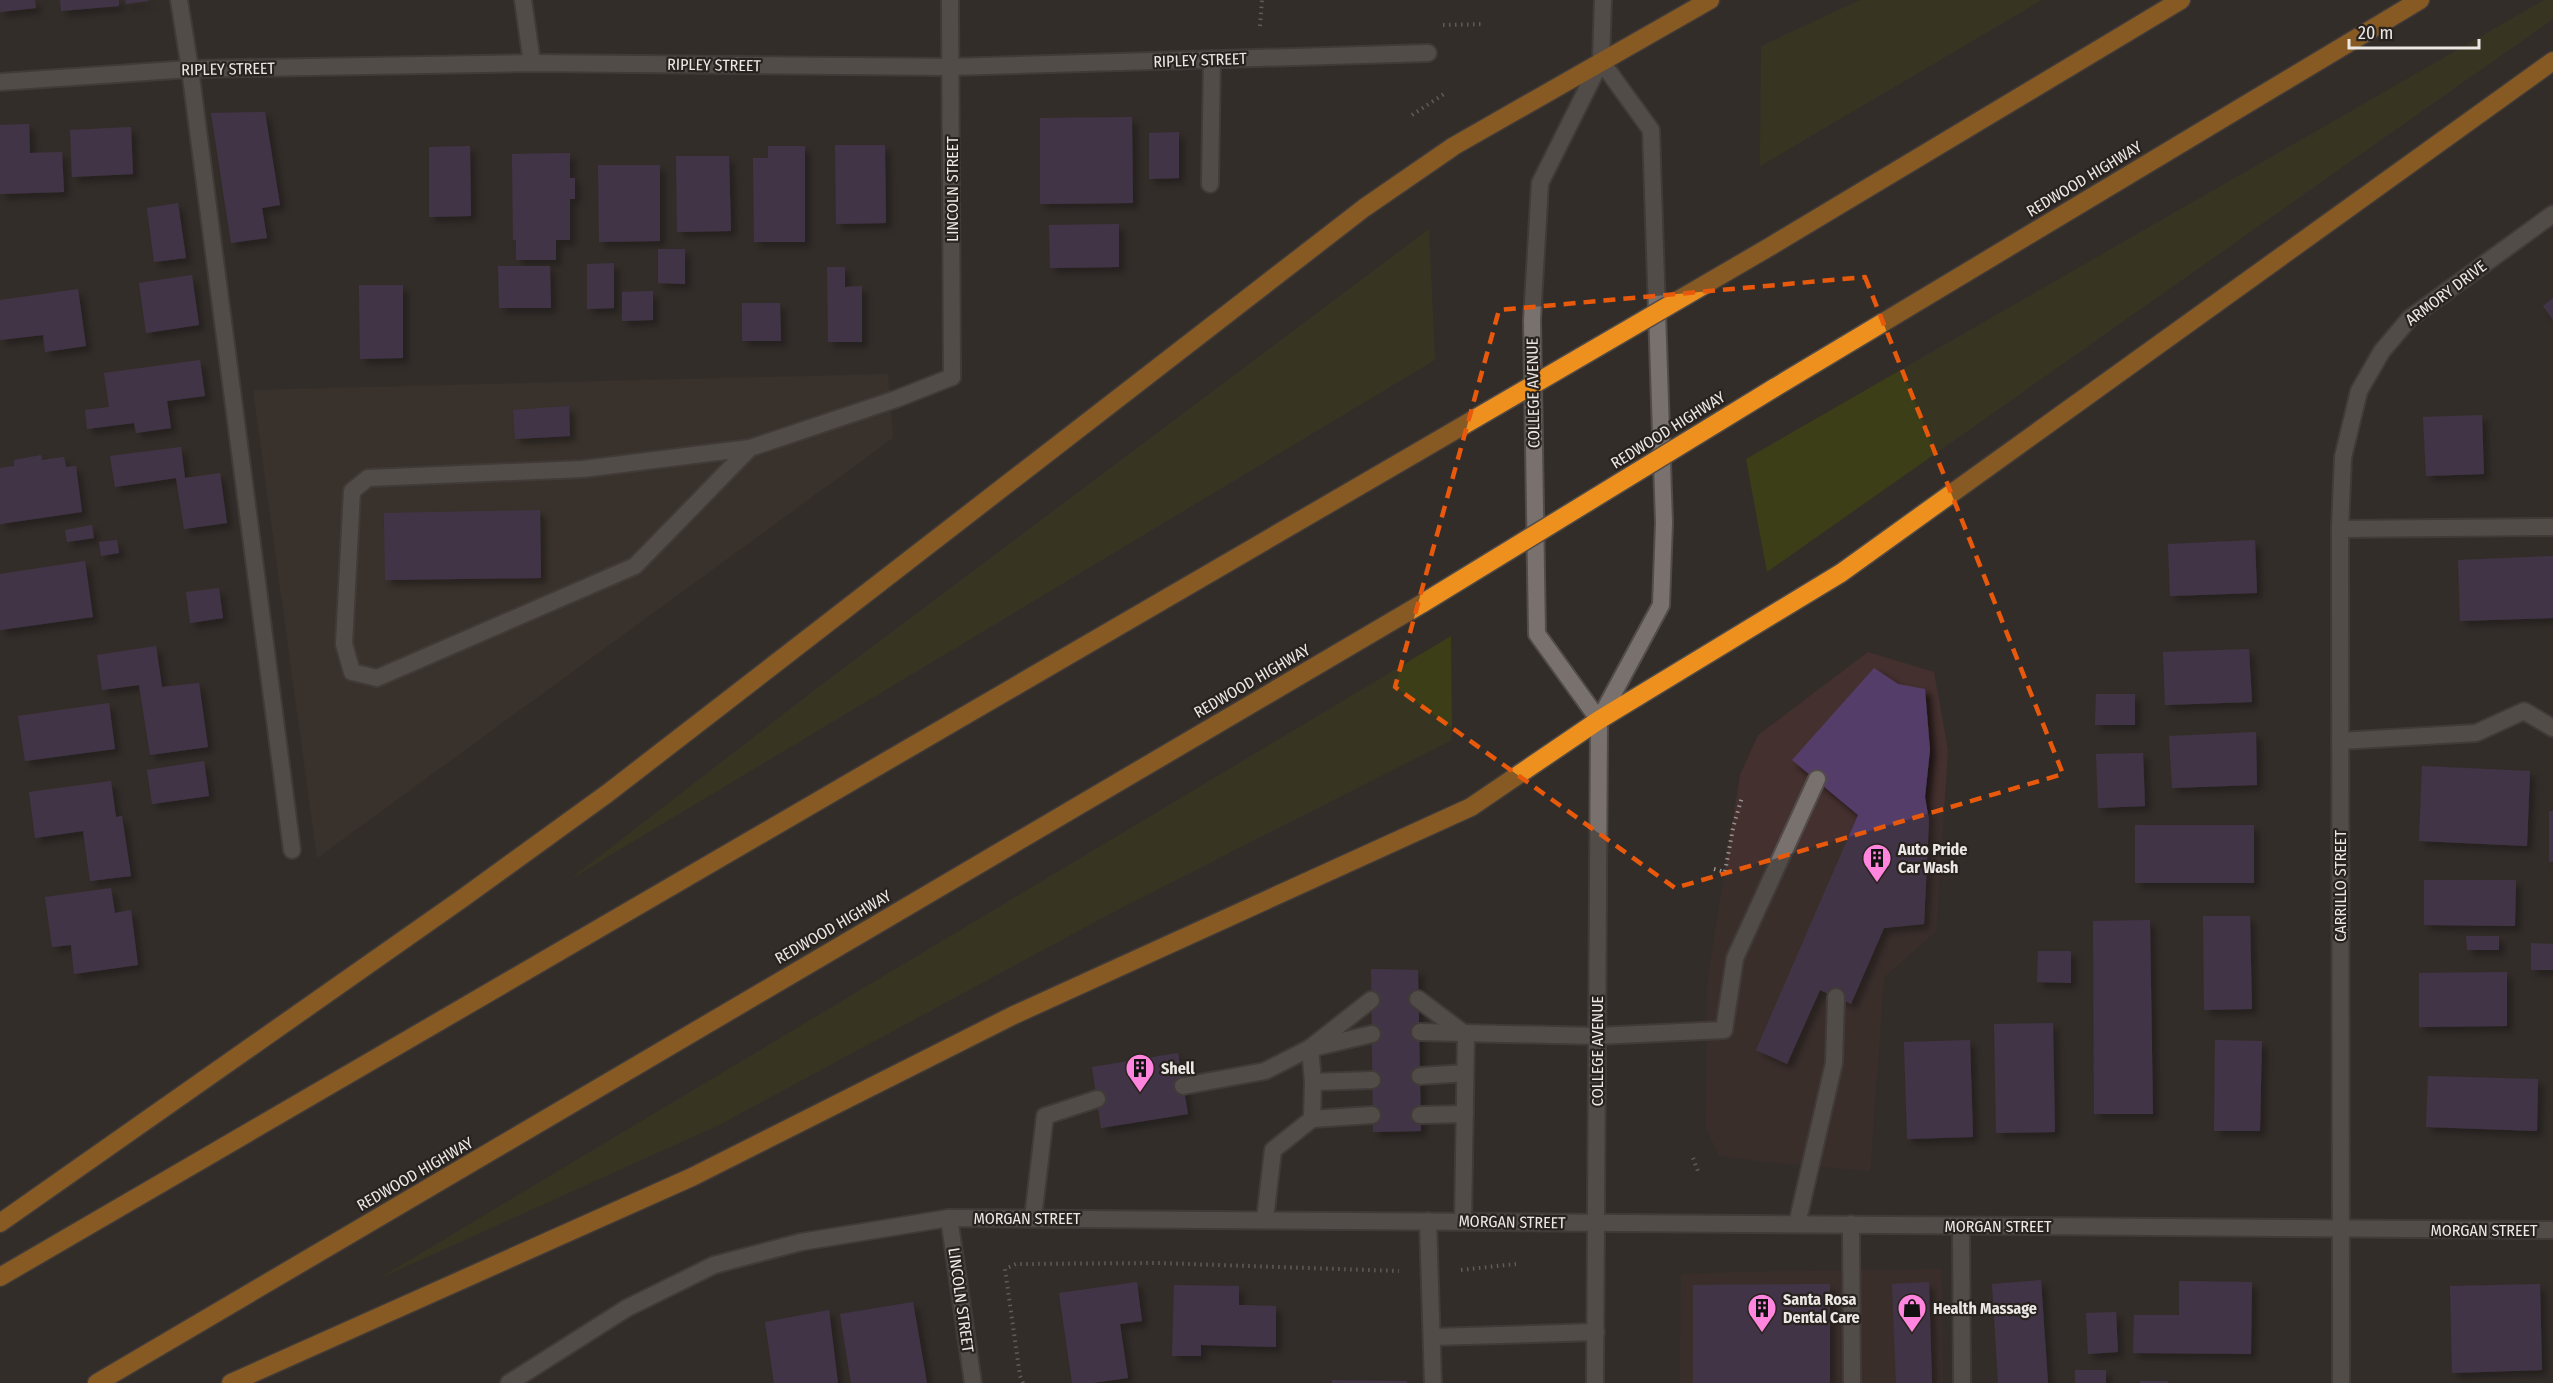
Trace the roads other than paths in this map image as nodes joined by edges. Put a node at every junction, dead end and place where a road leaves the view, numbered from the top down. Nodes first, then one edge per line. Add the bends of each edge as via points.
1 (179, 0) edge
2 (523, 0) edge
3 (950, 0) edge
4 (1603, 0) edge
5 (1710, 0) edge
6 (2181, 0) edge
7 (2420, 0) edge
8 (1428, 53) dead end
9 (1212, 59) junction
10 (1601, 61) junction
11 (2553, 61) edge
12 (532, 63) junction
13 (951, 67) junction
14 (190, 69) junction
15 (0, 82) edge
16 (1210, 184) dead end
17 (2553, 214) edge
18 (2359, 391) joint
19 (750, 448) junction
20 (2553, 527) edge
21 (2340, 529) junction
22 (1599, 720) junction
23 (2553, 729) edge
24 (2340, 741) junction
25 (1817, 779) dead end
26 (292, 850) dead end
27 (1836, 997) dead end
28 (1418, 999) dead end
29 (1371, 1000) dead end
30 (1420, 1032) dead end
31 (1372, 1034) dead end
32 (1466, 1035) junction
33 (1597, 1036) junction
34 (1310, 1048) junction
35 (1465, 1073) junction
36 (1420, 1076) dead end
37 (1372, 1080) dead end
38 (1313, 1082) junction
39 (1183, 1086) dead end
40 (1097, 1099) dead end
41 (1465, 1114) junction
42 (1372, 1115) dead end
43 (1420, 1115) dead end
44 (1312, 1119) junction
45 (949, 1218) junction
46 (1033, 1218) junction
47 (1265, 1219) junction
48 (1428, 1221) junction
49 (1462, 1221) junction
50 (1598, 1222) junction
51 (0, 1224) edge
52 (1797, 1224) junction
53 (1851, 1224) junction
54 (1961, 1226) junction
55 (2341, 1228) junction
56 (2553, 1230) edge
57 (0, 1277) edge
58 (1596, 1332) junction
59 (1432, 1337) junction
60 (98, 1383) edge
61 (231, 1383) edge
62 (509, 1383) edge
63 (973, 1383) edge
64 (1433, 1383) edge
65 (1595, 1383) edge
66 (1851, 1383) edge
67 (1962, 1383) edge
68 (2341, 1383) edge

1 - 14 street
2 - 12 street
3 - 13 street, LINCOLN STREET
4 - 10 street, COLLEGE AVENUE
5 - 10 highway
6 - 57 highway, bridge via 1771,246
7 - 60 highway, REDWOOD HIGHWAY, bridge via 1774,387 1423,603
8 - 9 street, RIPLEY STREET
9 - 13 street, RIPLEY STREET
9 - 16 street
10 - 22 street, COLLEGE AVENUE via 1651,130 1664,524 1661,605
10 - 22 street, COLLEGE AVENUE via 1540,183 1532,320 1537,634
10 - 51 highway via 1454,146 1364,208 608,793
11 - 22 highway via 1841,573
12 - 13 street, RIPLEY STREET
12 - 14 street, RIPLEY STREET
13 - 19 street, LINCOLN STREET via 952,377
14 - 15 street, RIPLEY STREET
14 - 26 street
17 - 18 street, ARMORY DRIVE via 2410,318 2382,351
18 - 21 street, CARRILLO STREET via 2343,457
19 - 19 street via 583,469 368,478 352,491 344,644 352,672 377,678 635,566
20 - 21 street
21 - 24 street, CARRILLO STREET
22 - 33 street, COLLEGE AVENUE
22 - 61 highway via 1471,807 1014,1015 692,1177
23 - 24 street via 2524,711 2476,733
24 - 55 street, CARRILLO STREET
25 - 33 street via 1735,958 1724,1030
27 - 52 street via 1834,1063
28 - 32 street
29 - 34 street
30 - 32 street
31 - 34 street
32 - 33 street
32 - 35 street
33 - 50 street, COLLEGE AVENUE
34 - 38 street
34 - 39 street via 1265,1071
35 - 36 street
35 - 41 street
37 - 38 street
38 - 44 street
40 - 46 street via 1045,1116
41 - 43 street
41 - 49 street
42 - 44 street
44 - 47 street via 1273,1150
45 - 46 street, MORGAN STREET
45 - 62 street, MORGAN STREET via 801,1242 714,1265 627,1308
45 - 63 street, LINCOLN STREET
46 - 47 street, MORGAN STREET
47 - 48 street, MORGAN STREET
48 - 49 street, MORGAN STREET
48 - 59 street
49 - 50 street, MORGAN STREET
50 - 52 street, MORGAN STREET
50 - 58 street, COLLEGE AVENUE
52 - 53 street, MORGAN STREET
53 - 54 street, MORGAN STREET
53 - 66 street
54 - 55 street, MORGAN STREET
54 - 67 street
55 - 56 street, MORGAN STREET
55 - 68 street, CARRILLO STREET
58 - 59 street
58 - 65 street, COLLEGE AVENUE
59 - 64 street

